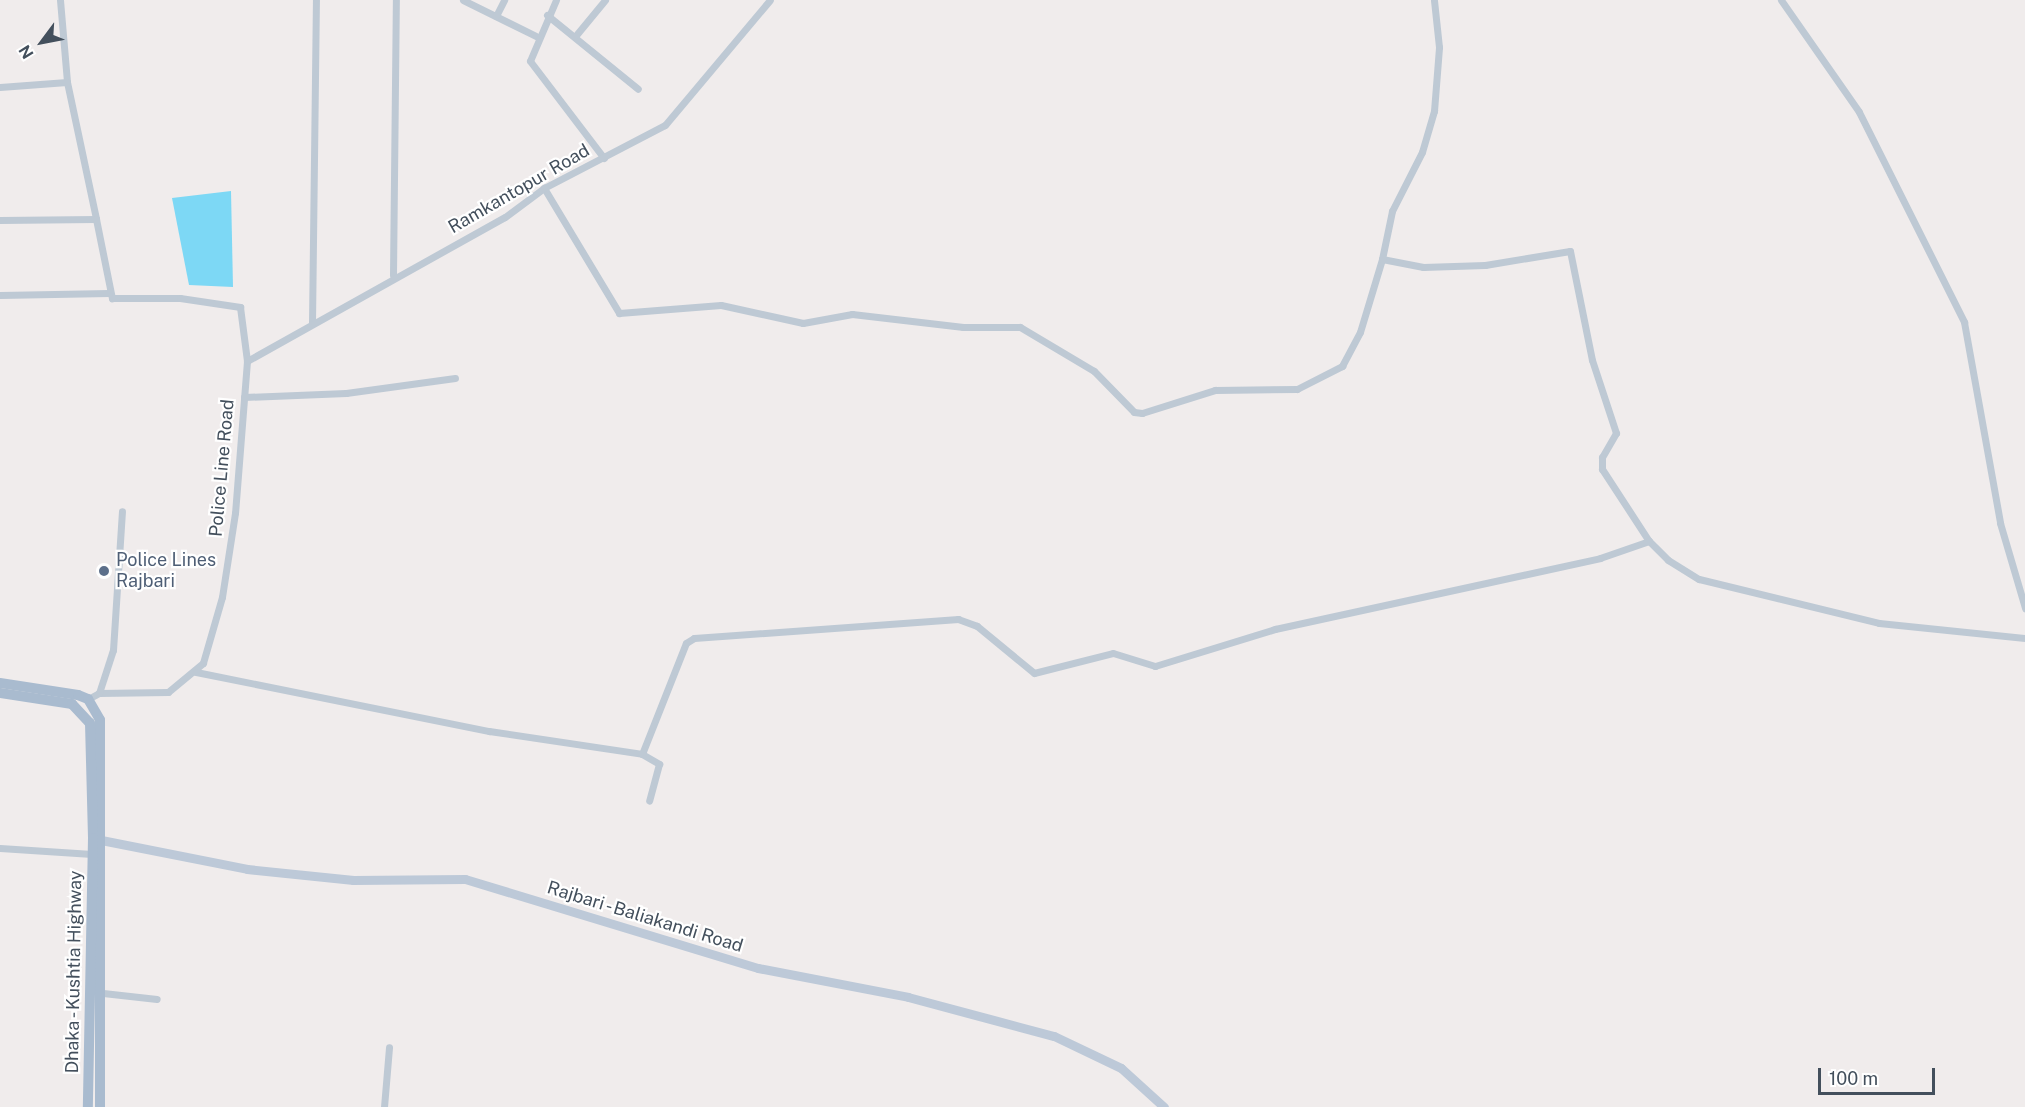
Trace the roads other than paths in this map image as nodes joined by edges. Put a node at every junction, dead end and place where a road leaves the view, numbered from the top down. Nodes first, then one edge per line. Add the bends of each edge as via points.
1 (60, 0) edge
2 (314, 0) edge
3 (396, 0) edge
4 (463, 0) edge
5 (504, 0) edge
6 (556, 0) edge
7 (604, 0) edge
8 (770, 0) edge
9 (1434, 0) edge
10 (1781, 0) edge
11 (547, 15) junction
12 (496, 16) junction
13 (577, 34) junction
14 (536, 36) junction
15 (67, 82) junction
16 (0, 87) edge
17 (638, 89) dead end
18 (604, 158) junction
19 (544, 188) junction
20 (96, 219) junction
21 (0, 220) edge
22 (1382, 259) junction
23 (393, 275) junction
24 (109, 293) junction
25 (0, 295) edge
26 (312, 322) junction
27 (247, 361) junction
28 (455, 378) dead end
29 (244, 397) junction
30 (122, 511) dead end
31 (1649, 541) junction
32 (2025, 608) edge
33 (2025, 638) edge
34 (196, 672) junction
35 (0, 683) edge
36 (0, 693) edge
37 (99, 693) junction
38 (88, 699) junction
39 (642, 754) junction
40 (649, 801) dead end
41 (98, 839) junction
42 (0, 848) edge
43 (92, 854) junction
44 (103, 993) junction
45 (157, 999) dead end
46 (389, 1047) dead end
47 (88, 1107) edge
48 (100, 1107) edge
49 (384, 1107) edge
50 (1164, 1107) edge

1 - 15 street
2 - 26 street
3 - 23 street
4 - 12 street
5 - 12 street
6 - 11 street
7 - 13 street
8 - 18 street, Ramkantopur Road via 684,107 642,140
9 - 22 street via 1439,47 1434,111 1422,152 1392,211
10 - 32 street via 1859,112 1964,322 2000,523
11 - 13 street
11 - 14 street
12 - 14 street
13 - 17 street
14 - 18 street via 532,67
15 - 16 street
15 - 20 street
18 - 19 street, Ramkantopur Road
19 - 22 street via 619,313 721,305 803,323 852,314 963,327 1020,327 1094,371 1134,412 1142,413 1215,390 1297,389 1342,366 1360,332
19 - 23 street, Ramkantopur Road via 505,217
20 - 21 street
20 - 24 street
22 - 31 street via 1423,267 1569,251 1592,360 1616,433 1602,469
23 - 26 street, Ramkantopur Road
24 - 25 street
24 - 27 street, Police Line Road via 117,299 236,303
26 - 27 street, Ramkantopur Road
27 - 29 street, Police Line Road
28 - 29 street via 346,393
29 - 34 street, Police Line Road via 222,597 204,663
30 - 37 street via 113,650
31 - 33 street via 1688,575 1800,605 1879,623
31 - 39 street via 1600,558 1275,629 1155,666 1113,653 1034,674 977,626 958,619 694,638 686,643
34 - 37 street, Police Line Road via 168,692
34 - 39 street via 489,731
35 - 38 main road
36 - 41 main road via 72,704 86,714 92,737
37 - 38 street, Police Line Road
38 - 41 main road via 102,736
39 - 40 street via 659,764
41 - 43 main road, Dhaka - Kushtia Highway
41 - 44 main road, Dhaka - Kushtia Highway
41 - 50 main road, Rajbari - Baliakandi Road via 247,869 353,880 465,879 758,968 908,997 1054,1036 1121,1068
42 - 43 street
43 - 47 main road, Dhaka - Kushtia Highway
44 - 45 street
44 - 48 main road, Dhaka - Kushtia Highway
46 - 49 street

